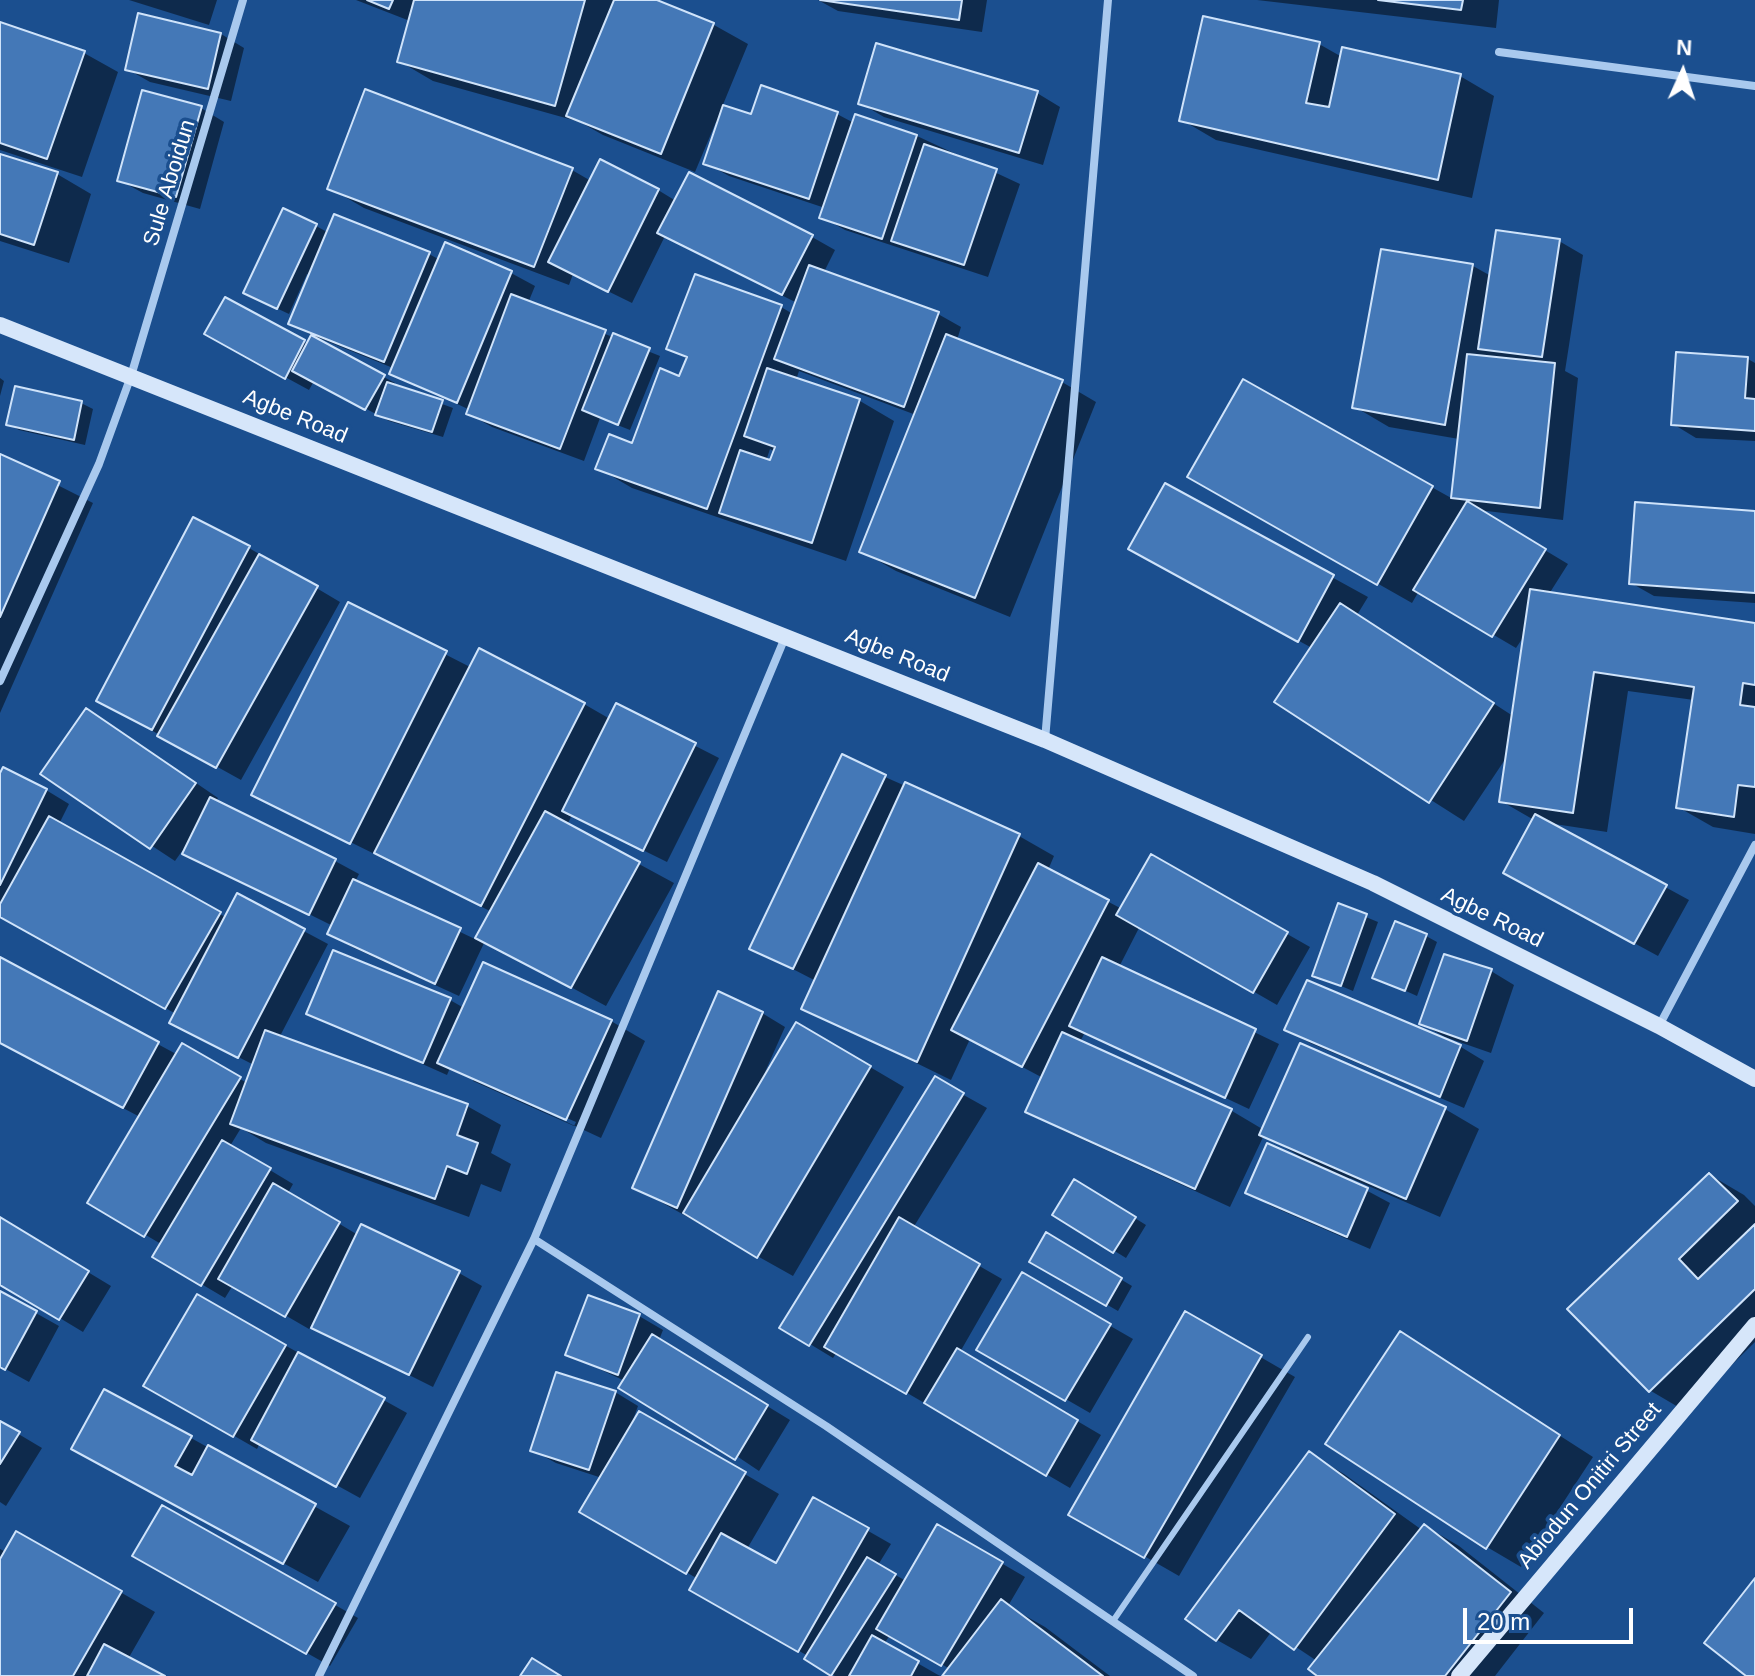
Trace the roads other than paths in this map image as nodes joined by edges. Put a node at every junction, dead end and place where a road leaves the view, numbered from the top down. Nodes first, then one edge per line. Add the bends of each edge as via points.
1 (243, 0) edge
2 (1108, 0) edge
3 (1499, 52) dead end
4 (1755, 86) edge
5 (0, 325) edge
6 (131, 376) junction
7 (786, 634) junction
8 (0, 681) edge
9 (1045, 740) junction
10 (1755, 845) edge
11 (1659, 1026) junction
12 (1755, 1079) edge
13 (534, 1239) junction
14 (1755, 1325) edge
15 (1308, 1337) dead end
16 (1113, 1621) junction
17 (319, 1676) edge
18 (1193, 1676) edge
19 (1459, 1676) edge

1 - 6 street, Sule Aboidun
2 - 9 street
3 - 4 street
5 - 6 street, Agbe Road
6 - 7 street, Agbe Road
6 - 8 street, Sule Aboidun via 99,464
7 - 9 street, Agbe Road
7 - 13 street
9 - 11 street, Agbe Road via 1373,883
10 - 11 street
11 - 12 street, Agbe Road
13 - 16 street via 826,1426
13 - 17 street
14 - 19 street, Abiodun Onitiri Street
15 - 16 lane
16 - 18 street

